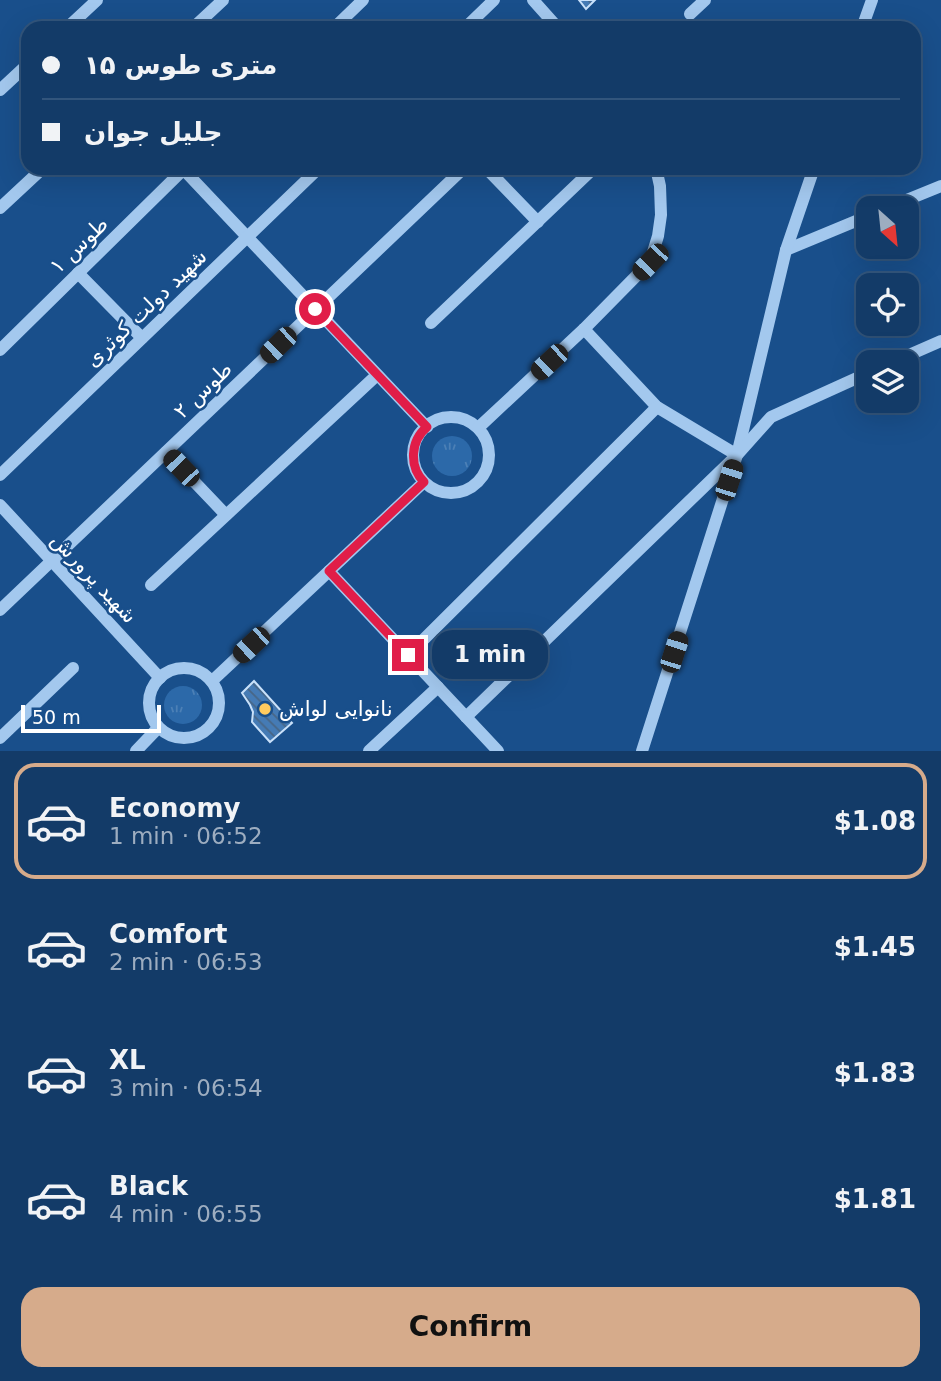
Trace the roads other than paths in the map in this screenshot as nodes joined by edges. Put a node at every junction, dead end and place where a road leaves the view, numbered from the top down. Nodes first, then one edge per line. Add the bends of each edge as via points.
1 (223, 0) edge
2 (363, 0) edge
3 (494, 0) edge
4 (533, 0) edge
5 (705, 0) edge
6 (872, 0) edge
7 (93, 1) edge
8 (690, 14) dead end
9 (74, 21) edge
10 (200, 21) edge
11 (341, 21) edge
12 (472, 21) edge
13 (552, 21) edge
14 (864, 21) edge
15 (21, 70) edge
16 (0, 90) edge
17 (35, 175) edge
18 (178, 175) edge
19 (190, 175) edge
20 (312, 175) edge
21 (457, 175) edge
22 (493, 175) edge
23 (587, 175) edge
24 (658, 175) edge
25 (812, 175) edge
26 (941, 186) edge
27 (916, 196) edge
28 (0, 208) edge
29 (856, 221) edge
30 (538, 222) junction
31 (247, 237) junction
32 (786, 250) junction
33 (78, 273) junction
34 (315, 309) junction
35 (431, 323) dead end
36 (584, 330) junction
37 (142, 338) junction
38 (941, 341) edge
39 (0, 350) edge
40 (919, 351) edge
41 (377, 375) junction
42 (856, 378) edge
43 (657, 407) junction
44 (427, 427) junction
45 (478, 428) junction
46 (166, 452) junction
47 (737, 455) junction
48 (0, 475) edge
49 (424, 482) junction
50 (0, 505) edge
51 (226, 515) junction
52 (52, 561) junction
53 (329, 571) junction
54 (151, 585) dead end
55 (0, 610) edge
56 (408, 655) junction
57 (73, 668) dead end
58 (160, 678) junction
59 (212, 681) junction
60 (438, 687) junction
61 (466, 717) junction
62 (158, 728) junction
63 (0, 737) edge
64 (136, 751) edge
65 (369, 751) edge
66 (498, 751) edge
67 (642, 751) edge

1 - 10 street
2 - 11 street
3 - 12 street
4 - 13 street
5 - 8 street
6 - 14 street
7 - 9 street
15 - 16 street
17 - 28 street
18 - 33 street, طوس ۱
19 - 31 street
20 - 31 street, شهید دولت کوثری
21 - 34 street, طوس ۲
22 - 30 street
23 - 30 street
24 - 36 street via 661,215 650,262
25 - 32 street
26 - 27 street
29 - 32 street
30 - 35 street
31 - 34 street
31 - 37 street, شهید دولت کوثری
32 - 47 street
33 - 37 street
33 - 39 street, طوس ۱
34 - 41 street
34 - 46 street, طوس ۲
36 - 43 street
36 - 45 street
37 - 48 street, شهید دولت کوثری
38 - 40 street
41 - 44 street
41 - 51 street
42 - 47 street via 771,416
43 - 47 street
43 - 56 street
44 - 45 street via 443,418 455,418
44 - 49 street via 413,454
45 - 49 street via 489,451 484,475 475,485 452,494
46 - 51 street
46 - 52 street, طوس ۲
47 - 61 street
47 - 67 street
49 - 53 street
50 - 52 street, شهید پرورش
51 - 54 street
52 - 55 street, طوس ۲
52 - 58 street, شهید پرورش
53 - 56 street
53 - 59 street
56 - 60 street
57 - 63 street
58 - 59 street via 180,668 203,673
58 - 62 street via 149,698
59 - 62 street via 218,692 218,715 202,734 180,739
60 - 61 street
60 - 65 street
61 - 66 street
62 - 64 street

